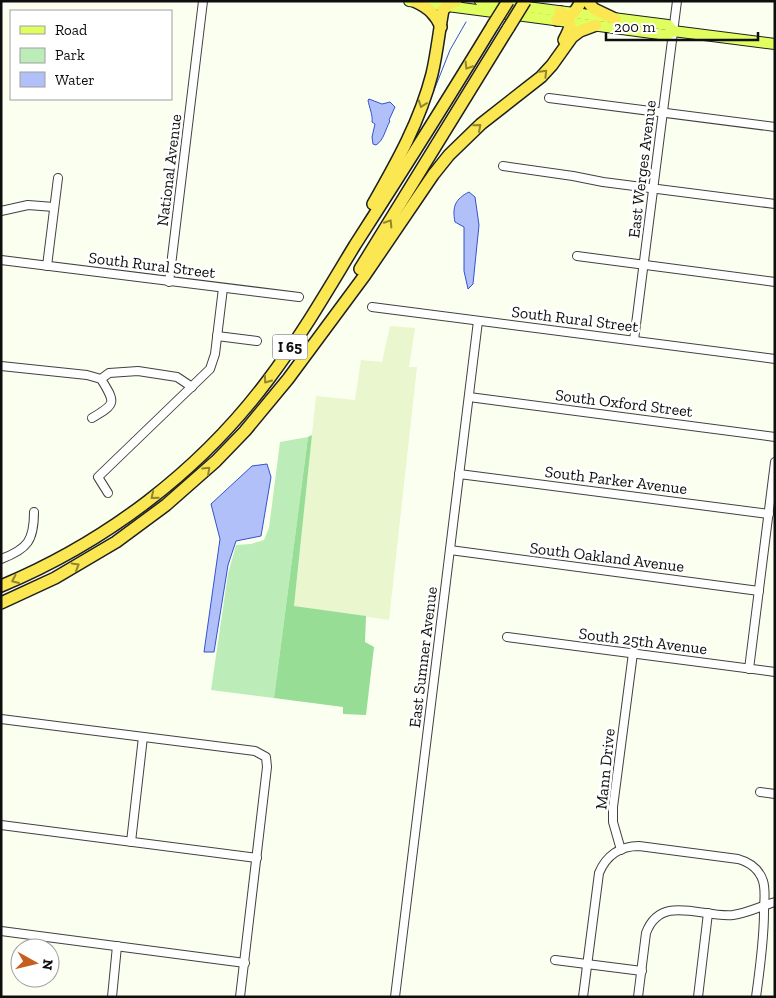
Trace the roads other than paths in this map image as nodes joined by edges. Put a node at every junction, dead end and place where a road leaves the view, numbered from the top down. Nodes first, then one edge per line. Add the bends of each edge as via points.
1 (203, 1) edge
2 (480, 1) edge
3 (508, 1) edge
4 (525, 1) edge
5 (581, 1) edge
6 (587, 1) edge
7 (677, 1) edge
8 (412, 2) edge
9 (456, 4) edge
10 (566, 17) junction
11 (615, 19) junction
12 (596, 26) junction
13 (441, 27) junction
14 (673, 31) junction
15 (775, 44) edge
16 (561, 52) junction
17 (549, 98) dead end
18 (663, 112) junction
19 (775, 127) edge
20 (503, 166) dead end
21 (58, 178) dead end
22 (653, 188) junction
23 (775, 204) edge
24 (54, 207) junction
25 (1, 211) edge
26 (577, 256) dead end
27 (1, 260) edge
28 (644, 264) junction
29 (46, 266) junction
30 (169, 282) junction
31 (775, 282) edge
32 (222, 288) junction
33 (299, 297) dead end
34 (372, 307) dead end
35 (478, 321) junction
36 (303, 327) junction
37 (218, 336) junction
38 (317, 339) junction
39 (634, 340) junction
40 (257, 341) dead end
41 (775, 359) edge
42 (1, 366) edge
43 (101, 379) junction
44 (192, 387) junction
45 (469, 397) junction
46 (92, 418) dead end
47 (775, 436) edge
48 (775, 462) edge
49 (459, 474) junction
50 (108, 494) dead end
51 (34, 512) dead end
52 (768, 514) junction
53 (450, 550) junction
54 (1, 559) edge
55 (1, 586) edge
56 (759, 591) junction
57 (1, 603) edge
58 (508, 638) dead end
59 (633, 653) junction
60 (749, 668) junction
61 (775, 672) edge
62 (1, 719) edge
63 (143, 737) junction
64 (760, 792) dead end
65 (775, 794) edge
66 (1, 825) edge
67 (131, 842) junction
68 (620, 850) junction
69 (257, 858) junction
70 (775, 902) edge
71 (764, 905) junction
72 (708, 913) junction
73 (1, 931) edge
74 (117, 946) junction
75 (555, 960) dead end
76 (245, 962) junction
77 (587, 964) junction
78 (642, 971) junction
79 (112, 997) edge
80 (240, 997) edge
81 (395, 997) edge
82 (582, 997) edge
83 (638, 997) edge
84 (698, 997) edge
85 (756, 997) edge

1 - 30 street, National Avenue
2 - 10 main road
3 -> 36 highway, I 65, bridge
38 -> 4 highway, I 65, bridge
5 - 10 highway via 578,9
6 - 11 highway via 594,9
7 - 14 street, East Werges Avenue
8 - 9 main road
8 - 13 highway via 426,7
9 - 10 main road
9 - 13 highway via 444,10
10 - 11 main road
10 - 12 main road
10 - 16 highway via 570,29
11 - 14 main road via 668,26
12 - 14 main road via 667,35
12 - 16 highway via 576,34
13 -> 36 highway via 431,76 409,138
14 - 15 main road
14 - 18 street, East Werges Avenue
38 -> 16 highway via 449,155 486,119 538,79
17 - 18 street
18 - 19 street
18 - 22 street, East Werges Avenue
20 - 22 street
21 - 24 street
22 - 23 street
22 - 28 street, East Werges Avenue
24 - 25 street via 28,205
24 - 29 street
26 - 28 street
27 - 29 street, South Rural Street
28 - 31 street
28 - 39 street, East Werges Avenue
29 - 30 street, South Rural Street
30 - 32 street, South Rural Street
32 - 33 street, South Rural Street
32 - 37 street
34 - 35 street, South Rural Street
35 - 39 street, South Rural Street
35 - 45 street, East Sumner Avenue
36 -> 55 highway, I 65 via 246,408 185,471 138,509 87,543
37 - 40 street
37 - 44 street via 212,364
57 -> 38 highway, I 65 via 97,554 184,490 245,431
39 - 41 street, South Rural Street
42 - 43 street
43 - 44 street via 109,373 138,371 177,377
43 - 46 street via 110,393 111,403 108,409
44 - 50 street via 98,477
45 - 47 street, South Oxford Street
45 - 49 street, East Sumner Avenue
48 - 52 street
49 - 52 street, South Parker Avenue
49 - 53 street, East Sumner Avenue
51 - 54 street via 34,529 28,542 18,552
52 - 56 street
53 - 56 street, South Oakland Avenue
53 - 81 street, East Sumner Avenue
56 - 60 street
58 - 59 street, South 25th Avenue
59 - 60 street, South 25th Avenue
59 - 68 street, Mann Drive via 613,807
60 - 61 street, South 25th Avenue
62 - 63 street
63 - 67 street
63 - 69 street via 255,751 266,757
64 - 65 street
66 - 67 street
67 - 69 street
68 - 71 street via 642,846 743,860 754,867 762,879
68 - 77 street via 606,861 598,876
69 - 76 street
70 - 71 street
71 - 72 street via 734,915
71 - 85 street
72 - 78 street via 669,910 658,915 646,933
72 - 84 street
73 - 74 street
74 - 76 street
74 - 79 street
75 - 77 street
76 - 80 street
77 - 78 street
77 - 82 street
78 - 83 street

